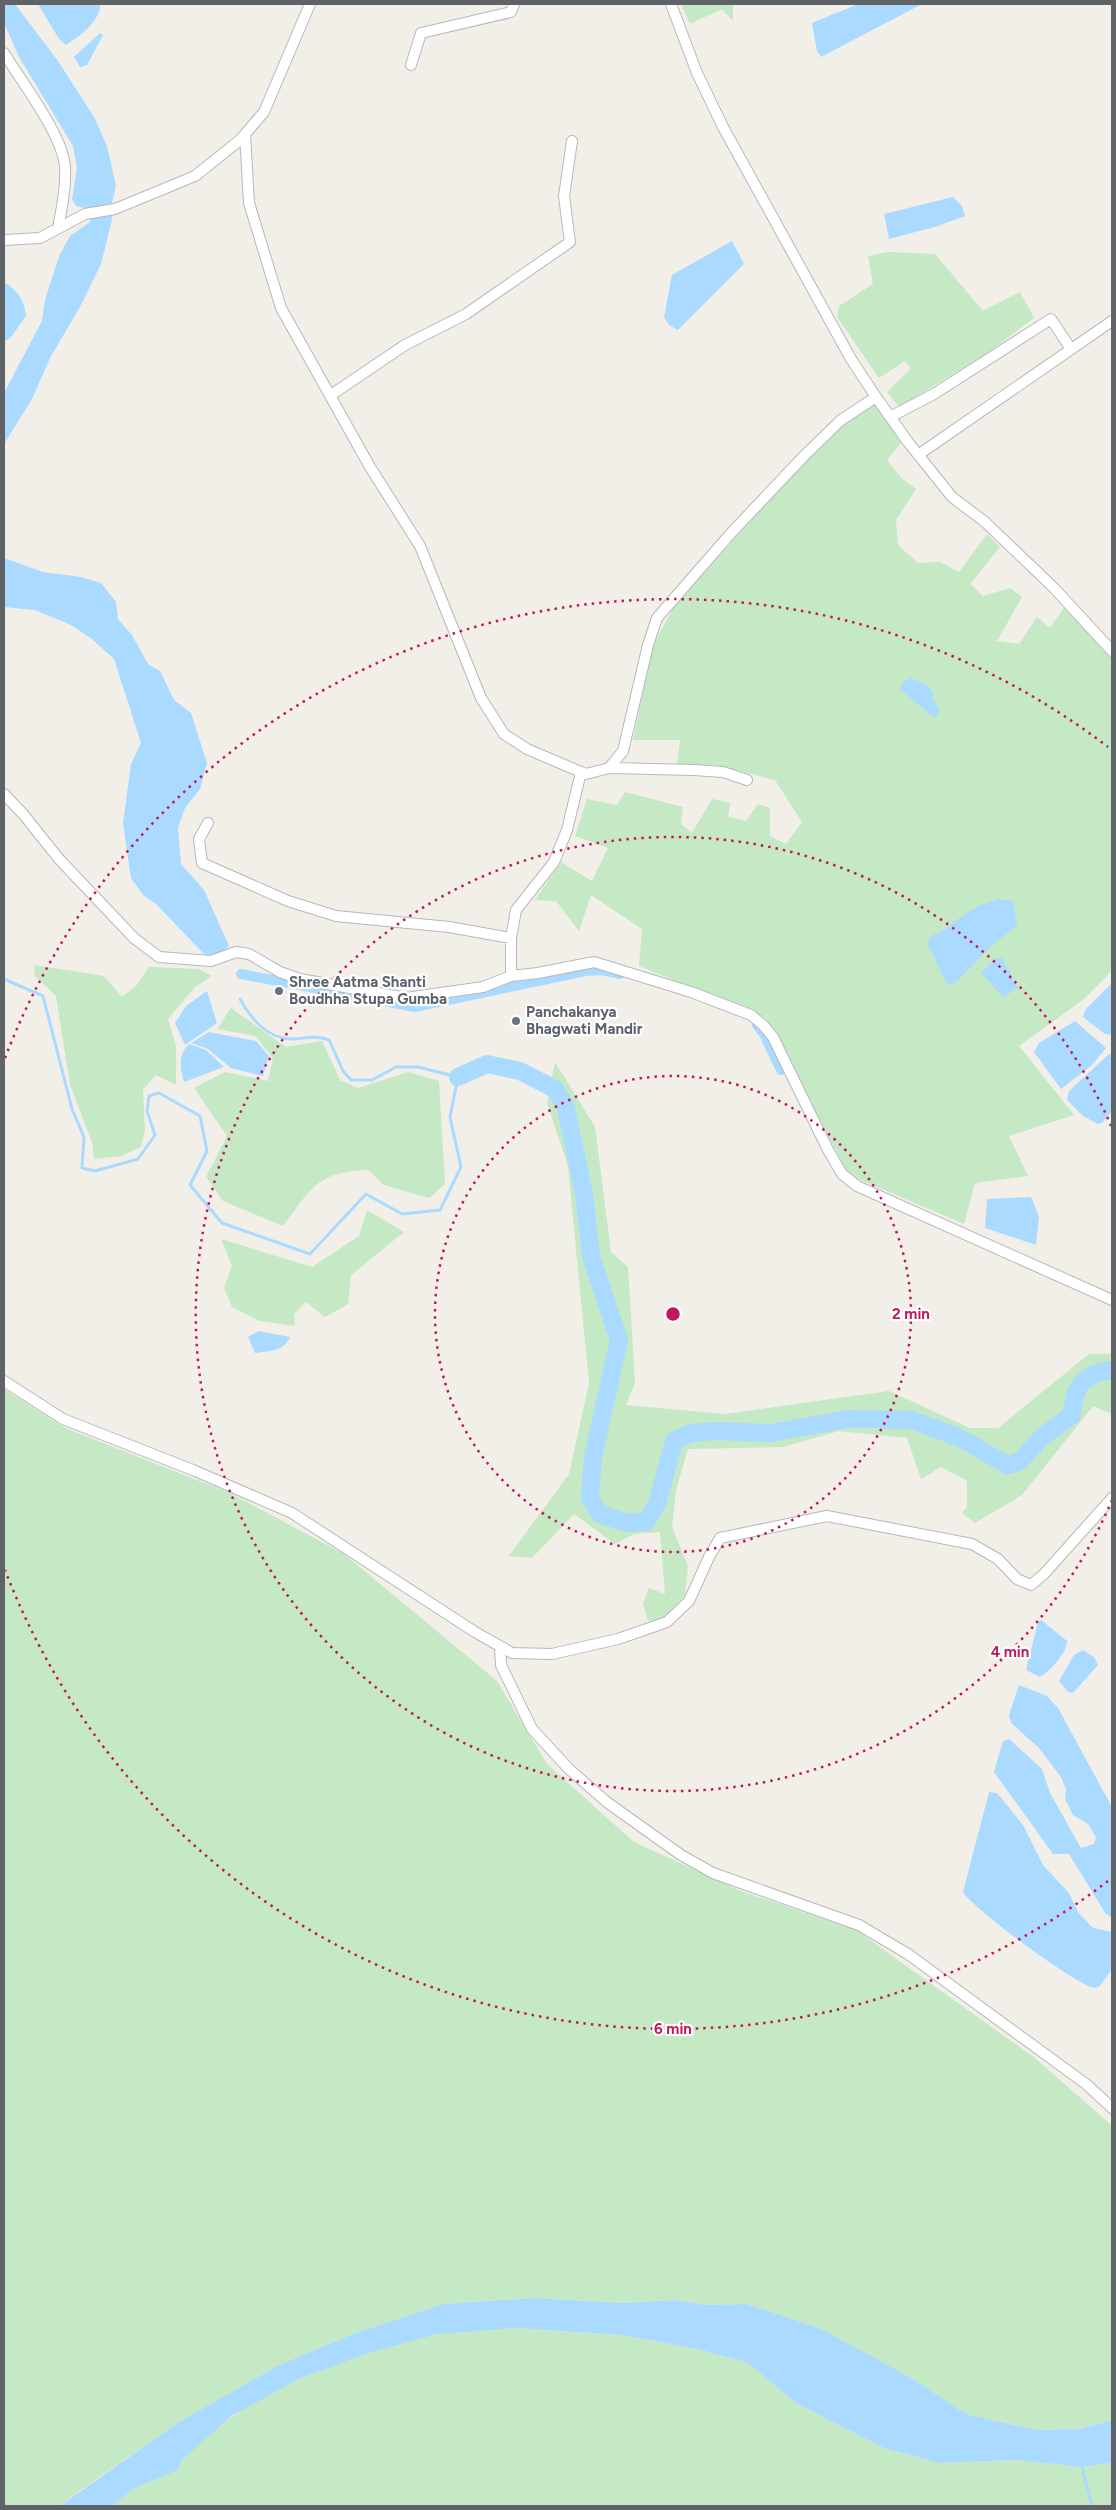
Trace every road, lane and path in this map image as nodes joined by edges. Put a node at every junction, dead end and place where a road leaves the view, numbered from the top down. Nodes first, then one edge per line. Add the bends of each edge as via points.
1 (310, 4) edge
2 (514, 4) edge
3 (670, 4) edge
4 (4, 53) edge
5 (411, 65) dead end
6 (245, 134) junction
7 (572, 141) dead end
8 (58, 228) junction
9 (4, 240) edge
10 (1112, 320) edge
11 (1071, 349) junction
12 (331, 395) junction
13 (876, 397) junction
14 (890, 417) junction
15 (918, 455) junction
16 (1112, 651) edge
17 (609, 768) junction
18 (581, 772) junction
19 (747, 780) dead end
20 (4, 794) edge
21 (208, 823) dead end
22 (511, 938) junction
23 (511, 976) junction
24 (1112, 1300) edge
25 (4, 1381) edge
26 (1112, 1498) edge
27 (500, 1646) junction
28 (1112, 2108) edge

1 - 6 street via 264,112
2 - 5 street via 511,12 421,33
3 - 13 street via 697,73 723,127 851,359
4 - 8 street via 59,141 65,165 64,199
6 - 8 street via 195,176 116,209 85,214
6 - 12 street via 249,203 281,308
7 - 12 street via 564,196 570,242 466,314 405,345
8 - 9 street via 40,238
10 - 11 street
11 - 14 street via 1051,320 934,394
11 - 15 street
12 - 18 street via 370,467 420,546 481,698 504,734 527,750
13 - 14 street
13 - 17 street via 841,420 805,455 657,618 623,751
14 - 15 street
15 - 16 street via 952,496 985,522 1054,588
17 - 18 street via 586,774
17 - 19 street via 723,772
18 - 22 street via 567,830 554,862 516,910
20 - 23 street via 59,859 134,938 159,957 210,961 236,952 249,954 280,972 300,979 406,998 483,987
21 - 22 street via 199,838 202,863 288,901 336,916 449,927
22 - 23 street
23 - 24 street via 594,962 682,989 750,1015 773,1037 828,1150 842,1174 857,1186
25 - 27 street via 63,1418 292,1513
26 - 27 street via 1031,1585 1017,1579 998,1559 972,1544 827,1516 720,1538 689,1601 667,1622 618,1639 552,1654 512,1653
27 - 28 street via 501,1665 532,1729 608,1803 681,1855 713,1873 859,1925 908,1954 1086,2084

